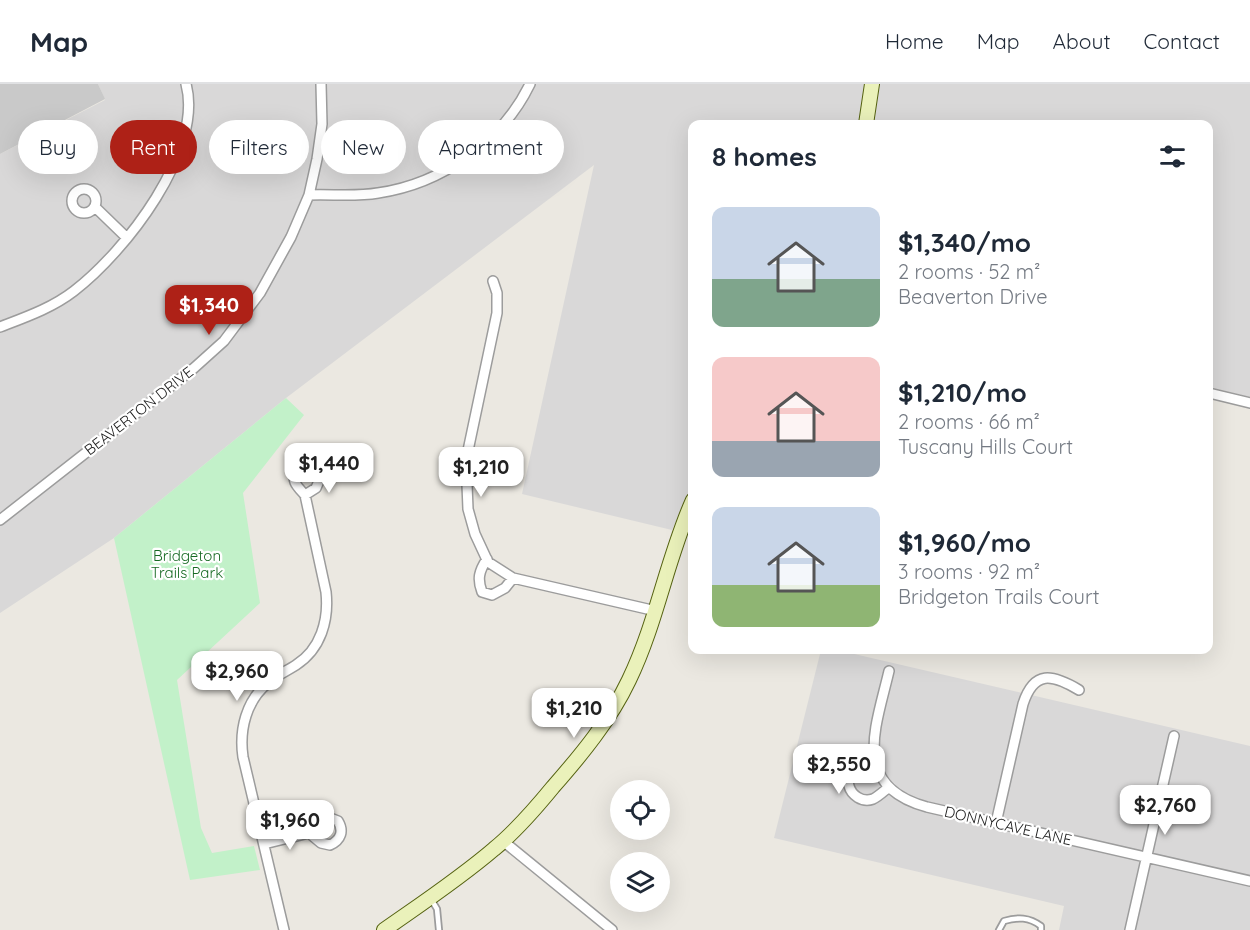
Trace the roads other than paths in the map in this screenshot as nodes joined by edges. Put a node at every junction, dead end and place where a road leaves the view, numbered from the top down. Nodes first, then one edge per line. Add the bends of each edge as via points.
1 (186, 84) edge
2 (321, 84) edge
3 (530, 84) edge
4 (872, 84) edge
5 (867, 120) edge
6 (309, 195) junction
7 (95, 207) dead end
8 (127, 238) junction
9 (493, 281) dead end
10 (0, 327) edge
11 (1213, 394) edge
12 (1250, 403) edge
13 (304, 495) dead end
14 (688, 513) edge
15 (0, 520) edge
16 (487, 559) junction
17 (513, 578) junction
18 (656, 611) junction
19 (889, 671) dead end
20 (1079, 690) dead end
21 (1174, 736) dead end
22 (875, 763) junction
23 (889, 787) junction
24 (996, 823) junction
25 (309, 833) dead end
26 (503, 841) junction
27 (264, 844) junction
28 (1146, 857) junction
29 (1250, 882) edge
30 (430, 897) junction
31 (285, 930) edge
32 (384, 930) edge
33 (440, 930) edge
34 (612, 930) edge
35 (999, 930) edge
36 (1041, 930) edge
37 (1130, 930) edge

1 - 8 street via 188,116 182,143 161,192
2 - 6 street, BEAVERTON DRIVE via 322,124
3 - 6 street via 493,135 473,153 430,179 379,193
4 - 5 street
6 - 15 street, BEAVERTON DRIVE via 260,293 224,340 161,395
7 - 8 street
8 - 10 street via 74,291 40,312
9 - 16 street via 497,313 466,460 468,508
11 - 12 street
13 - 27 street via 328,608 318,642 298,664 262,688 243,725 243,758
14 - 18 street
16 - 17 street
16 - 17 street via 479,573 482,592 492,595
17 - 18 street
18 - 26 street via 629,680 593,741
19 - 22 street, DONNYCAVE LANE via 874,734
20 - 24 street via 1050,678 1040,679 1029,689
21 - 28 street
22 - 23 street, DONNYCAVE LANE
22 - 23 street via 862,764 852,771 849,783 853,793 861,799 872,799
23 - 24 street, DONNYCAVE LANE via 917,805
24 - 28 street, DONNYCAVE LANE
25 - 27 street
26 - 30 street
26 - 34 street
27 - 31 street
28 - 29 street, DONNYCAVE LANE
28 - 37 street
30 - 32 street
30 - 33 lane via 437,909
35 - 36 lane via 1004,921 1017,917 1033,920

